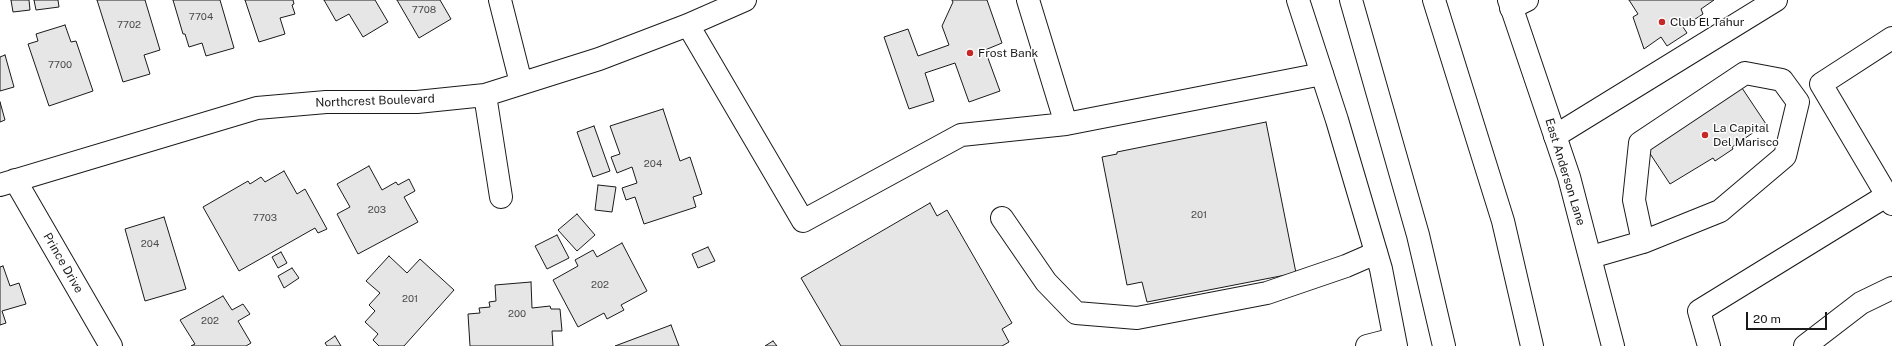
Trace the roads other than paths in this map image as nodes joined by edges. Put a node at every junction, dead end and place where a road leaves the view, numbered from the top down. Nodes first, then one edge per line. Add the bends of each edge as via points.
1 (500, 0) edge
2 (745, 0) edge
3 (1028, 0) edge
4 (1298, 0) edge
5 (1351, 0) edge
6 (1434, 0) edge
7 (1776, 0) edge
8 (1516, 3) edge
9 (688, 25) junction
10 (1892, 38) edge
11 (1322, 74) junction
12 (522, 83) junction
13 (485, 95) junction
14 (1066, 124) junction
15 (1555, 136) junction
16 (7, 182) edge
17 (501, 197) dead end
18 (1889, 200) edge
19 (1002, 218) dead end
20 (1642, 242) junction
21 (1376, 253) junction
22 (1591, 257) junction
23 (1892, 288) edge
24 (1395, 343) edge
25 (111, 346) edge
26 (1367, 346) edge
27 (1444, 346) edge
28 (1532, 346) edge
29 (1613, 346) edge
30 (1709, 346) edge
31 (1805, 346) edge

1 - 12 main road
2 - 9 main road, Northcrest Boulevard
3 - 14 main road
4 - 11 main road
5 - 27 main road via 1418,235
6 - 28 main road via 1503,221
7 - 15 main road
8 - 15 main road, East Anderson Lane
9 - 12 main road, Northcrest Boulevard via 599,59
9 - 14 main road via 803,221 961,135
10 - 18 main road via 1821,84
11 - 14 main road
11 - 21 main road
12 - 13 main road, Northcrest Boulevard
13 - 16 main road, Northcrest Boulevard via 417,102 326,102 257,108
13 - 17 main road
15 - 22 main road, East Anderson Lane
16 - 25 main road, Prince Drive
18 - 30 main road via 1699,311
19 - 21 main road via 1046,282 1076,313 1137,318 1267,293
20 - 20 main road via 1720,211 1785,156 1798,102 1782,80 1745,73 1640,143 1634,200
20 - 22 main road
21 - 24 main road
22 - 29 main road, East Anderson Lane
23 - 31 main road via 1861,303
24 - 26 main road

